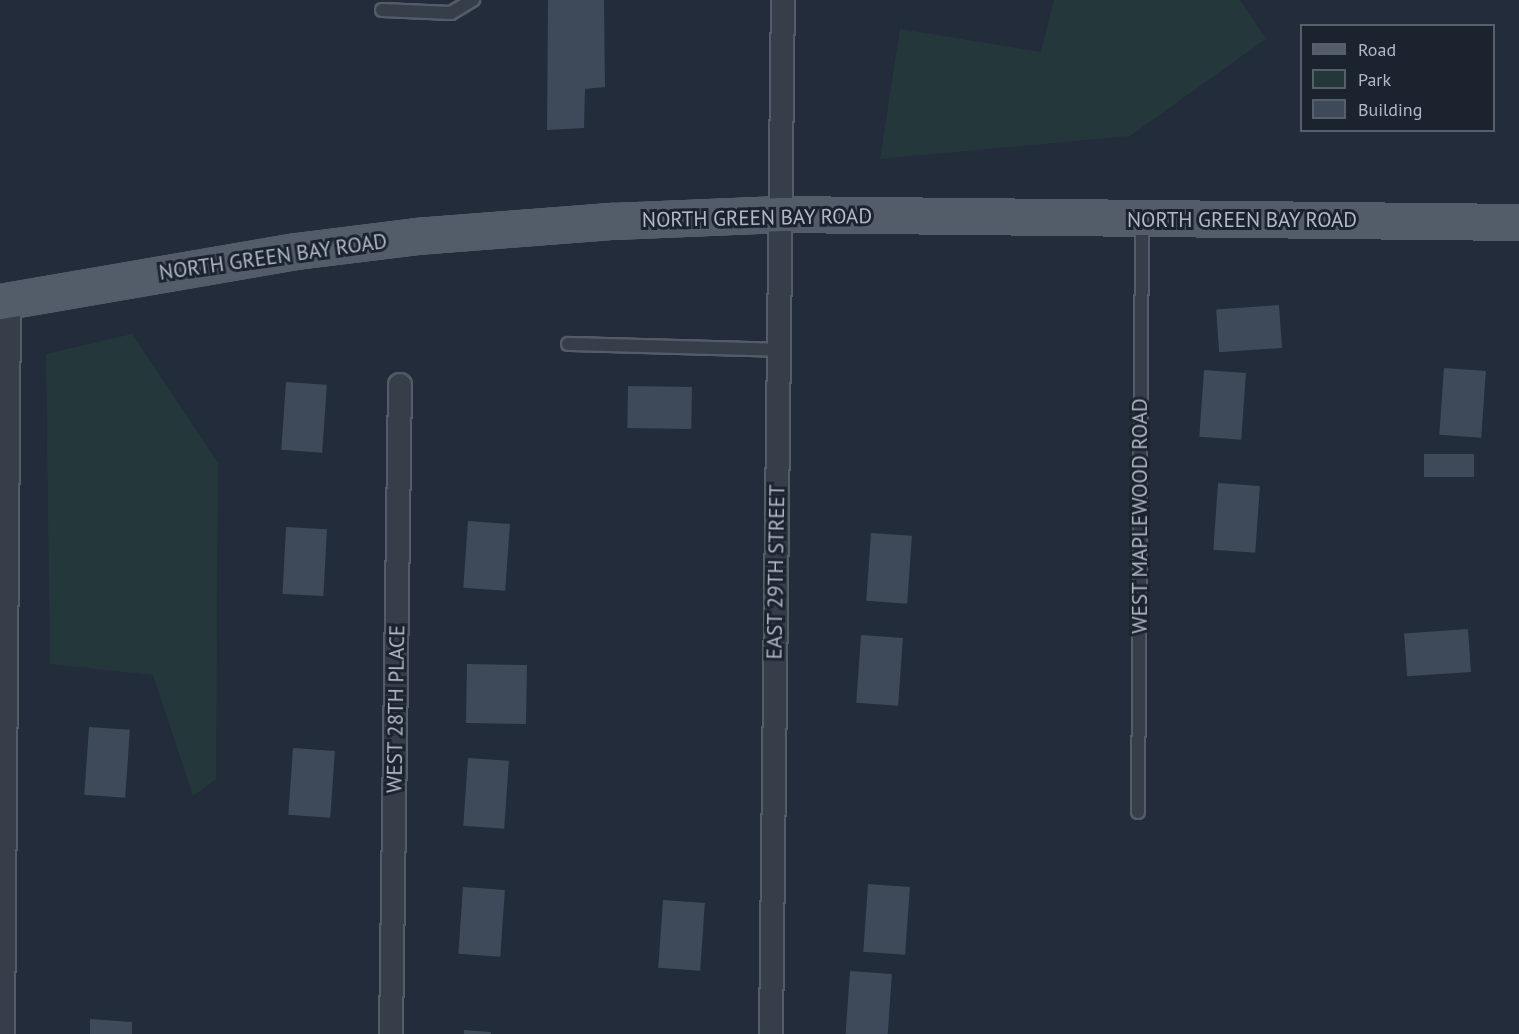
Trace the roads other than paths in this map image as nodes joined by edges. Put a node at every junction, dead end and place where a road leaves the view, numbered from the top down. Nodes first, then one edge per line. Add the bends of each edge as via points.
1 (473, 0) edge
2 (783, 0) edge
3 (382, 10) dead end
4 (781, 214) junction
5 (1142, 220) junction
6 (1519, 222) edge
7 (5, 301) edge
8 (568, 344) dead end
9 (779, 350) junction
10 (400, 385) dead end
11 (1138, 812) dead end
12 (3, 1034) edge
13 (391, 1034) edge
14 (771, 1034) edge

1 - 3 lane via 451,13
2 - 4 street, EAST 29TH STREET
4 - 5 main road, NORTH GREEN BAY ROAD
4 - 7 main road, NORTH GREEN BAY ROAD via 416,236 192,267
4 - 9 street, EAST 29TH STREET
5 - 6 main road, NORTH GREEN BAY ROAD
5 - 11 lane, WEST MAPLEWOOD ROAD
7 - 12 street
8 - 9 lane
9 - 14 street, EAST 29TH STREET
10 - 13 street, WEST 28TH PLACE

